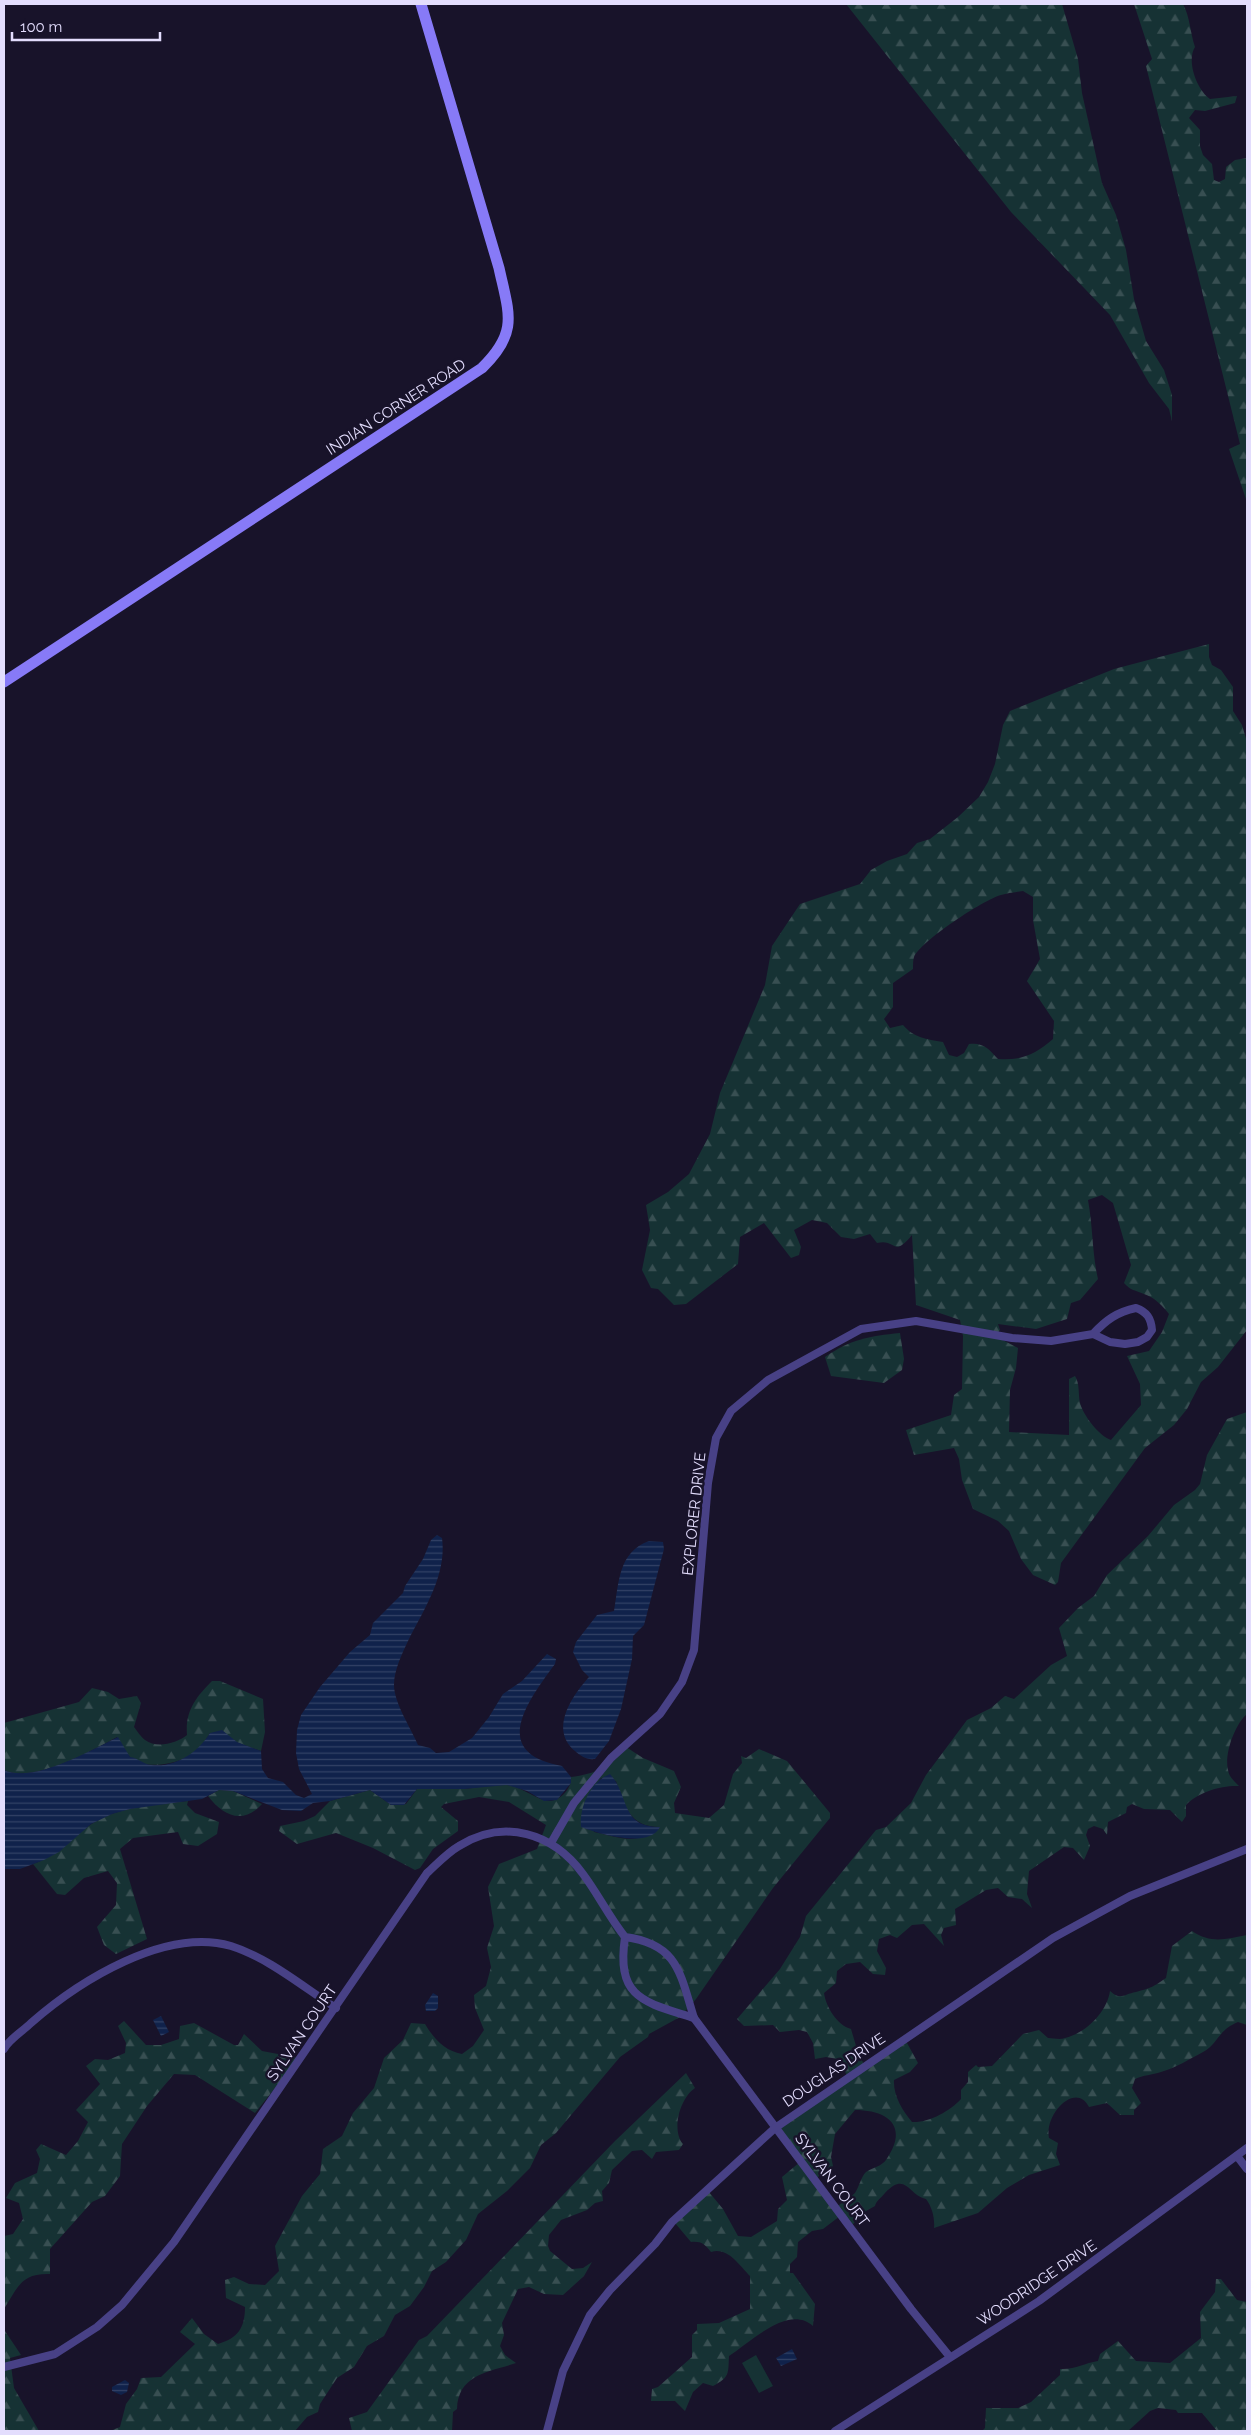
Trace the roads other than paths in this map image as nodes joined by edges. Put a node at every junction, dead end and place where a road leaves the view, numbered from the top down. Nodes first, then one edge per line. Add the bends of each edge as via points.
1 (421, 4) edge
2 (4, 682) edge
3 (1093, 1334) junction
4 (551, 1842) junction
5 (1247, 1849) edge
6 (625, 1938) junction
7 (336, 2008) junction
8 (694, 2018) junction
9 (4, 2049) edge
10 (775, 2128) junction
11 (1247, 2148) edge
12 (1237, 2156) junction
13 (1247, 2169) edge
14 (950, 2357) junction
15 (4, 2367) edge
16 (547, 2431) edge
17 (835, 2431) edge

1 - 2 street, INDIAN CORNER ROAD via 499,268 508,308 509,329 504,342 482,368
3 - 3 street via 1110,1342 1138,1342 1152,1330 1151,1322 1148,1314 1136,1308 1119,1312
3 - 4 street, EXPLORER DRIVE via 1052,1341 1012,1338 916,1321 861,1329 768,1380 731,1411 716,1438 708,1483 694,1650 682,1682 660,1714 611,1758 574,1803
4 - 6 street, SYLVAN COURT via 583,1874
4 - 7 street, SYLVAN COURT via 525,1832 510,1831 490,1833 459,1846 427,1873
5 - 10 street, DOUGLAS DRIVE via 1130,1896 1069,1929
6 - 8 street, SYLVAN COURT via 651,1943 669,1955 680,1971
6 - 8 street via 623,1952 628,1984 638,1998
7 - 9 street via 258,1957 230,1946 200,1942 162,1948 127,1960 94,1978 53,2004
7 - 15 street, SYLVAN COURT via 174,2242 122,2305 97,2327 54,2354
8 - 10 street, SYLVAN COURT
10 - 14 street, SYLVAN COURT
10 - 16 street, DOUGLAS DRIVE via 672,2222 595,2308 563,2372
11 - 12 street, WOODRIDGE DRIVE
12 - 13 street
12 - 14 street, WOODRIDGE DRIVE via 1039,2301
14 - 17 street, WOODRIDGE DRIVE

